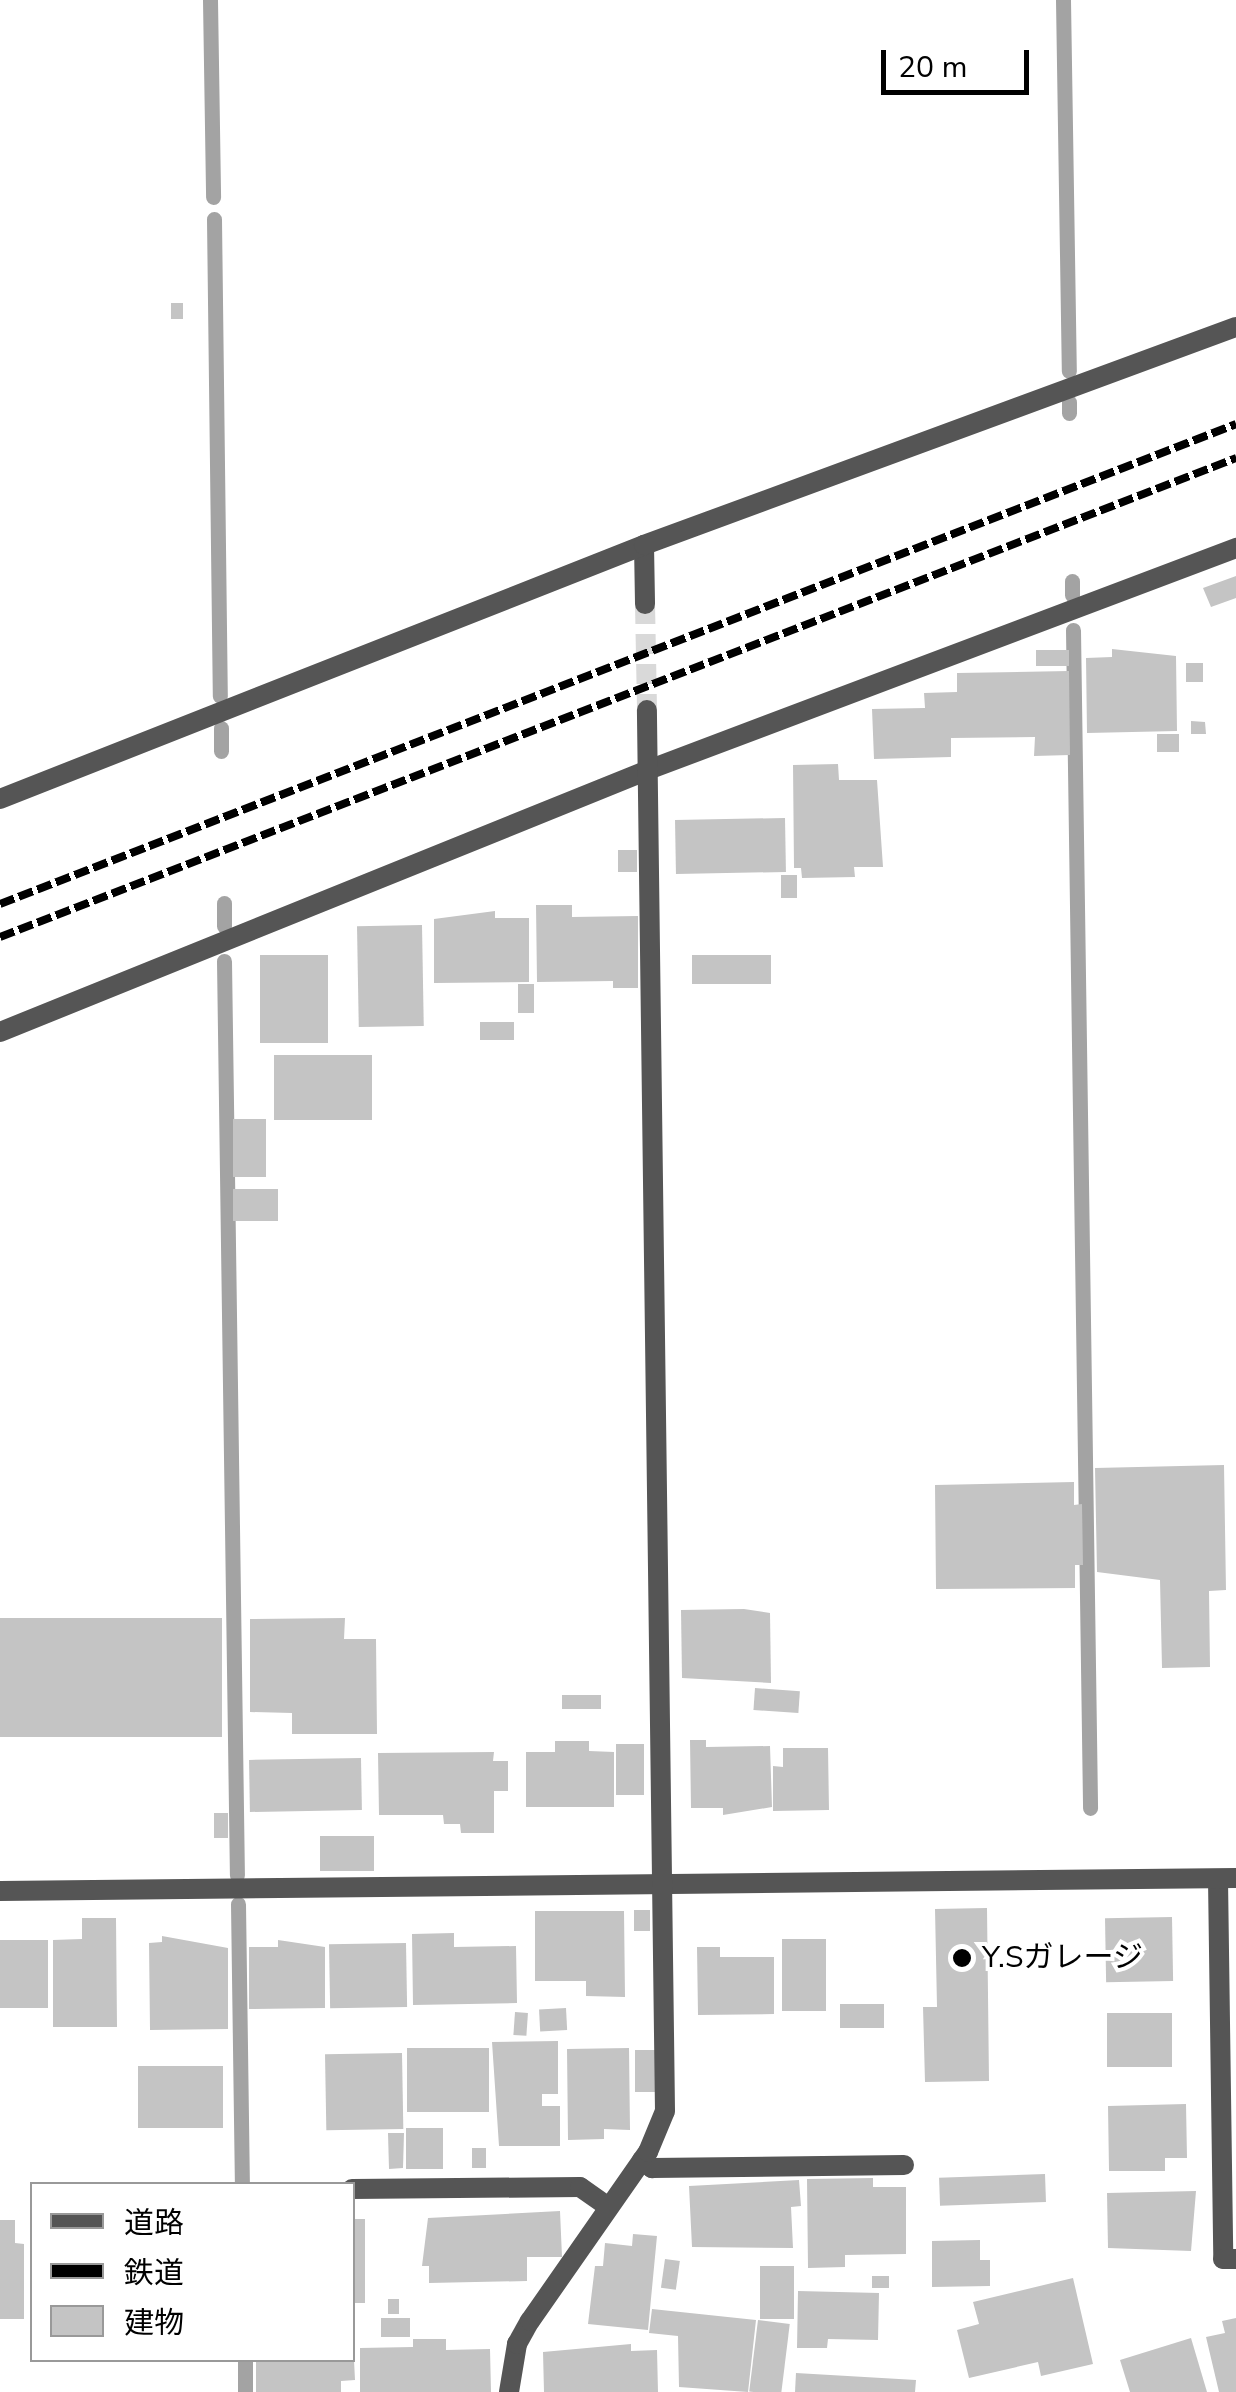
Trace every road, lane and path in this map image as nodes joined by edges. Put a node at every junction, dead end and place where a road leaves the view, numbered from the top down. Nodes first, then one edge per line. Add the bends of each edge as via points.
1 (1236, 327) edge
2 (644, 544) junction
3 (1236, 548) edge
4 (646, 604) tunnel mouth
5 (647, 710) tunnel mouth
6 (648, 770) junction
7 (0, 799) edge
8 (0, 1032) edge
9 (1227, 1878) edge
10 (664, 1886) junction
11 (0, 1892) edge
12 (642, 2160) junction
13 (904, 2165) dead end
14 (355, 2189) edge
15 (609, 2207) junction
16 (1236, 2259) edge
17 (509, 2392) edge

1 - 2 street
2 - 4 street
2 - 7 street
3 - 6 street
5 - 6 street
6 - 8 street
6 - 10 street
9 - 10 street
9 - 16 street via 1223,2259
10 - 11 street
10 - 12 street via 665,2111
12 - 13 street via 652,2168
12 - 15 street
14 - 15 street via 580,2187
15 - 17 street via 517,2344

